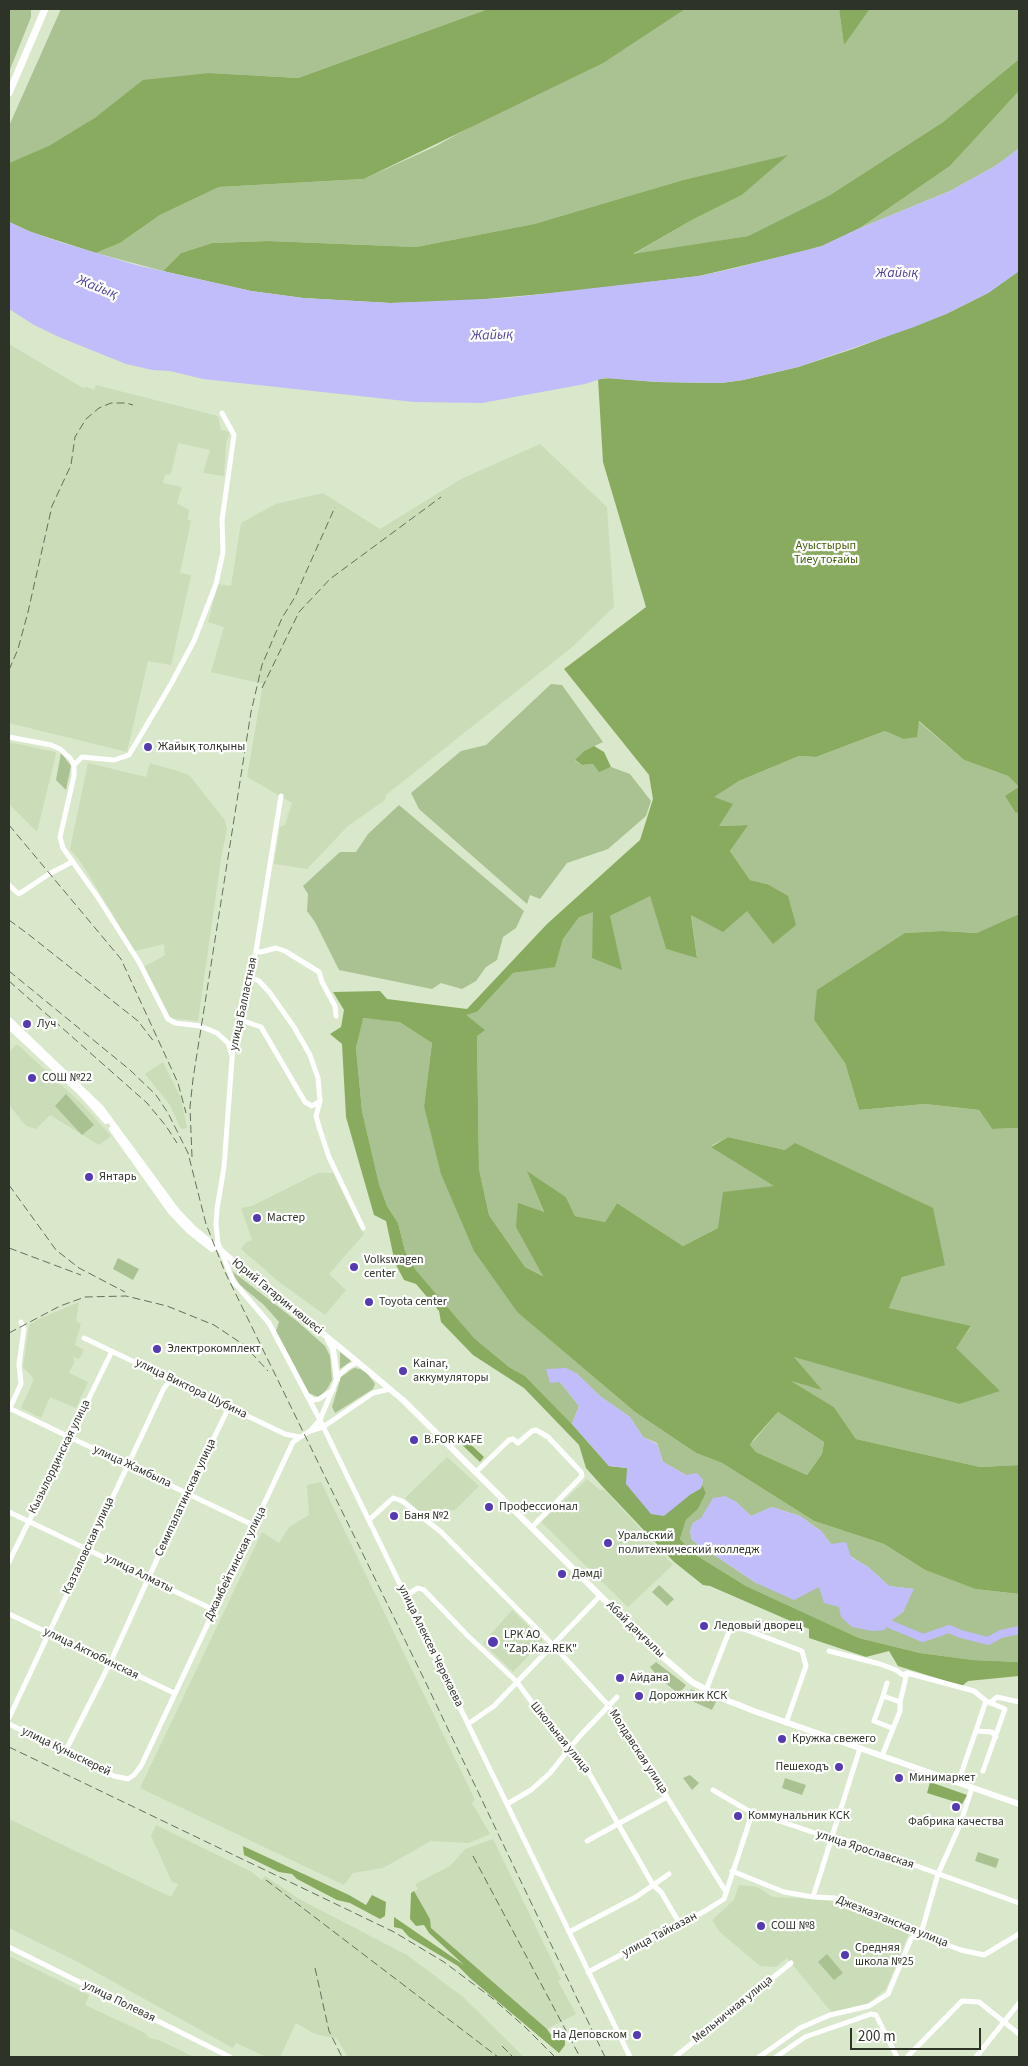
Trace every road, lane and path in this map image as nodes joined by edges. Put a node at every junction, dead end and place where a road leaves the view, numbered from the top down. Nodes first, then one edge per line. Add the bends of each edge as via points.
1 (45, 9) edge
2 (9, 93) edge
3 (222, 413) dead end
4 (9, 736) edge
5 (74, 765) junction
6 (280, 796) dead end
7 (72, 862) junction
8 (9, 885) edge
9 (256, 951) junction
10 (250, 977) junction
11 (336, 1016) dead end
12 (9, 1020) edge
13 (242, 1020) junction
14 (9, 1026) edge
15 (232, 1063) junction
16 (320, 1101) junction
17 (363, 1228) dead end
18 (218, 1243) joint
19 (21, 1322) dead end
20 (326, 1336) junction
21 (84, 1338) dead end
22 (112, 1351) junction
23 (358, 1362) junction
24 (336, 1379) junction
25 (175, 1381) junction
26 (390, 1389) junction
27 (333, 1390) junction
28 (305, 1394) junction
29 (229, 1407) junction
30 (9, 1409) edge
31 (320, 1420) junction
32 (323, 1427) junction
33 (310, 1431) junction
34 (69, 1437) junction
35 (299, 1437) junction
36 (128, 1465) junction
37 (476, 1472) junction
38 (187, 1493) junction
39 (9, 1512) edge
40 (369, 1520) junction
41 (28, 1522) junction
42 (255, 1526) junction
43 (532, 1528) junction
44 (87, 1549) junction
45 (9, 1562) edge
46 (148, 1578) junction
47 (405, 1596) junction
48 (600, 1596) junction
49 (214, 1610) junction
50 (9, 1614) edge
51 (48, 1633) junction
52 (552, 1645) junction
53 (829, 1651) dead end
54 (110, 1663) junction
55 (907, 1674) junction
56 (517, 1682) junction
57 (887, 1683) dead end
58 (706, 1690) junction
59 (174, 1693) junction
60 (883, 1696) junction
61 (616, 1698) dead end
62 (900, 1702) junction
63 (988, 1702) junction
64 (1019, 1702) edge
65 (608, 1705) junction
66 (9, 1718) edge
67 (786, 1722) junction
68 (9, 1724) edge
69 (468, 1724) junction
70 (892, 1728) junction
71 (976, 1731) junction
72 (996, 1737) junction
73 (860, 1748) junction
74 (65, 1752) junction
75 (568, 1752) junction
76 (882, 1756) junction
77 (983, 1771) dead end
78 (123, 1779) joint
79 (958, 1783) junction
80 (972, 1788) junction
81 (713, 1790) dead end
82 (667, 1797) junction
83 (507, 1804) junction
84 (1019, 1804) edge
85 (753, 1811) junction
86 (618, 1823) junction
87 (832, 1838) junction
88 (587, 1841) dead end
89 (732, 1871) junction
90 (669, 1874) dead end
91 (938, 1874) junction
92 (653, 1885) junction
93 (726, 1892) junction
94 (813, 1897) junction
95 (1019, 1903) edge
96 (680, 1924) junction
97 (569, 1932) junction
98 (917, 1934) junction
99 (1019, 1934) edge
100 (9, 1947) edge
101 (791, 1962) dead end
102 (588, 1972) junction
103 (1019, 2003) edge
104 (1004, 2022) junction
105 (1019, 2034) edge
106 (230, 2057) edge
107 (630, 2057) edge
108 (675, 2057) edge
109 (759, 2057) edge
110 (776, 2057) edge
111 (897, 2057) edge
112 (907, 2057) edge
113 (976, 2057) edge

1 - 2 highway
3 - 5 street via 234,435 222,520 223,552 216,584 194,641 129,755 114,760 82,757
4 - 5 street via 60,749
5 - 7 street via 60,837
6 - 9 street, улица Балластная
7 - 8 street via 19,894
7 - 15 street via 139,962 168,1019 217,1033 228,1043
9 - 10 street, улица Балластная
9 - 11 street via 276,948 319,972 336,1006
10 - 13 street, улица Балластная
10 - 16 street via 270,993 301,1039 318,1078
12 - 20 main road, Юрий Гагарин көшесі via 101,1108 176,1210 200,1235
13 - 15 street, улица Балластная via 233,1045
13 - 16 street via 261,1027 305,1102 312,1106
14 - 20 main road, Юрий Гагарин көшесі via 98,1111 171,1212 203,1243
15 - 18 street, улица Балластная via 224,1168 216,1217
16 - 17 street via 316,1116 329,1157
18 - 28 street, улица Алексея Черекаева via 233,1281 268,1323
19 - 30 street via 24,1328 19,1365 21,1384
20 - 23 main road, Абай даңғылы
20 - 24 main road via 333,1349
21 - 22 street, улица Виктора Шубина
22 - 25 street, улица Виктора Шубина
22 - 34 street, Кызылординская улица
23 - 24 street
23 - 26 main road, Абай даңғылы
24 - 27 street
25 - 29 street, улица Виктора Шубина
25 - 36 street, Казталовская улица via 164,1388
26 - 32 street, Джамбейтинская улица via 373,1393
26 - 37 main road, Абай даңғылы
27 - 28 street via 319,1400
27 - 31 street
28 - 31 street, улица Алексея Черекаева
29 - 35 street, улица Виктора Шубина via 285,1434
29 - 38 street, Семипалатинская улица
30 - 34 street, улица Жамбыла
31 - 32 street, улица Алексея Черекаева
31 - 33 street
32 - 33 street, Джамбейтинская улица
32 - 40 street, улица Алексея Черекаева
33 - 35 street, Джамбейтинская улица
34 - 36 street, улица Жамбыла
34 - 41 street, Кызылординская улица
35 - 42 street, Джамбейтинская улица via 289,1449
36 - 38 street, улица Жамбыла
36 - 44 street, Казталовская улица
37 - 43 main road, Абай даңғылы
37 - 43 street via 509,1440 518,1443 532,1430 548,1437 582,1476
38 - 42 street, улица Жамбыла
38 - 46 street, Семипалатинская улица
39 - 41 street, улица Алматы
40 - 47 street, улица Алексея Черекаева
40 - 52 street, Молдавская улица via 393,1498 402,1501 441,1532
41 - 44 street, улица Алматы
41 - 45 street, Кызылординская улица
42 - 49 street, Джамбейтинская улица
43 - 48 main road, Абай даңғылы
44 - 46 street, улица Алматы
44 - 51 street, Казталовская улица
46 - 49 street, улица Алматы
46 - 54 street, Семипалатинская улица
47 - 56 street, Школьная улица via 418,1588 424,1590
47 - 69 street, улица Алексея Черекаева
48 - 52 street
48 - 58 main road, Абай даңғылы via 675,1669
49 - 59 street, Джамбейтинская улица
50 - 51 street, улица Актюбинская
51 - 54 street, улица Актюбинская
51 - 66 street, Казталовская улица
52 - 56 street
52 - 65 street, Молдавская улица
53 - 55 street via 880,1664 903,1676
54 - 59 street, улица Актюбинская
54 - 74 street, Семипалатинская улица
55 - 62 street
55 - 63 street via 974,1691
56 - 69 street via 494,1706
56 - 75 street, Школьная улица
57 - 60 street
58 - 67 main road, Абай даңғылы
58 - 67 street via 734,1625 802,1651 806,1662
59 - 78 street, Джамбейтинская улица via 137,1772
60 - 62 street
60 - 70 street via 874,1721
61 - 65 street
62 - 70 street via 900,1711
63 - 64 street via 997,1697
63 - 71 street
63 - 72 street via 1005,1709
65 - 75 street
65 - 82 street, Молдавская улица
67 - 73 main road, Абай даңғылы
68 - 74 street, улица Куныскерей
69 - 83 street, улица Алексея Черекаева
70 - 76 street
71 - 72 street via 992,1732
71 - 79 street
72 - 77 street
73 - 76 main road, Абай даңғылы
73 - 87 street
74 - 78 street, улица Куныскерей
75 - 83 street via 531,1790
75 - 86 street, Школьная улица via 588,1773
76 - 79 main road, Абай даңғылы
79 - 80 main road, Абай даңғылы
80 - 84 main road, Абай даңғылы
80 - 91 street
81 - 85 street, улица Ярославская
82 - 86 street
82 - 93 street, Молдавская улица
83 - 97 street, улица Алексея Черекаева
85 - 87 street, улица Ярославская
85 - 89 street
86 - 88 street
86 - 92 street, Школьная улица
87 - 91 street, улица Ярославская
87 - 94 street
89 - 93 street
89 - 94 street, Джезказганская улица via 784,1892
90 - 92 street
91 - 95 street, улица Ярославская
91 - 98 street via 922,1930
92 - 96 street, Школьная улица via 661,1892
92 - 97 street
93 - 96 street, улица Тайказан via 719,1904
94 - 98 street, Джезказганская улица via 836,1898
96 - 102 street, улица Тайказан
97 - 102 street, улица Алексея Черекаева
98 - 99 street, Джезказганская улица via 984,1955
98 - 109 street via 911,1939 884,1997 866,2008 830,2016 800,2028
100 - 106 street, улица Полевая
101 - 108 street, Мельничная улица
102 - 107 street, улица Алексея Черекаева
103 - 104 street
104 - 105 street
104 - 112 street via 979,2002 962,2001
104 - 113 street
110 - 111 street via 810,2034 863,2016 876,2015

